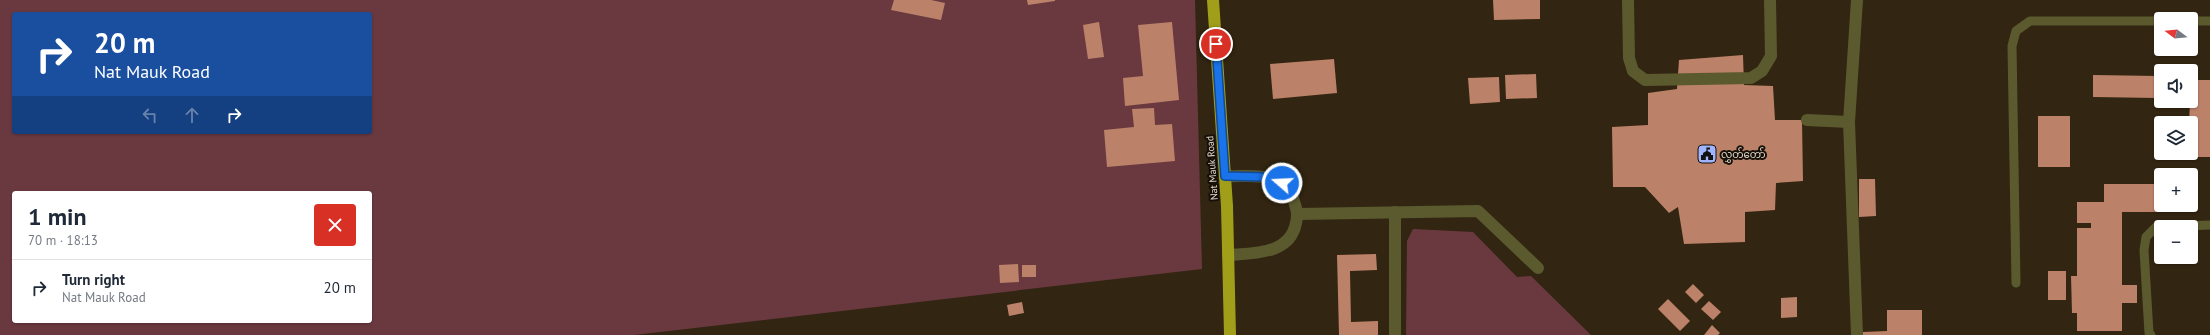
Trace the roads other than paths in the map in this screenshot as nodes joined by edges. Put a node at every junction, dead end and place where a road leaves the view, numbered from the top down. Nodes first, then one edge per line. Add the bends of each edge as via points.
1 (1213, 0) edge
2 (1628, 0) edge
3 (1770, 0) edge
4 (1857, 0) edge
5 (2154, 21) edge
6 (2198, 21) edge
7 (2210, 21) edge
8 (1807, 120) dead end
9 (1849, 122) junction
10 (1225, 176) junction
11 (1395, 212) junction
12 (1298, 214) junction
13 (2210, 225) edge
14 (1228, 255) junction
15 (1538, 268) dead end
16 (2016, 283) dead end
17 (1230, 335) edge
18 (1395, 335) edge
19 (1857, 335) edge
20 (2151, 335) edge

1 - 10 highway, Nat Mauk Road
2 - 3 street via 1629,58 1633,71 1645,80 1751,78 1762,71 1771,56
4 - 9 street
5 - 16 lane via 2030,21 2016,31 2012,46
6 - 7 lane
8 - 9 street
9 - 19 street
10 - 12 street via 1266,177 1282,183 1294,197
10 - 14 highway, Nat Mauk Road
11 - 12 street
11 - 15 street via 1478,211
11 - 18 street
12 - 14 street via 1294,231 1284,245 1265,252
13 - 20 lane via 2156,226 2146,237 2144,250 2148,333
14 - 17 highway, Nat Mauk Road

